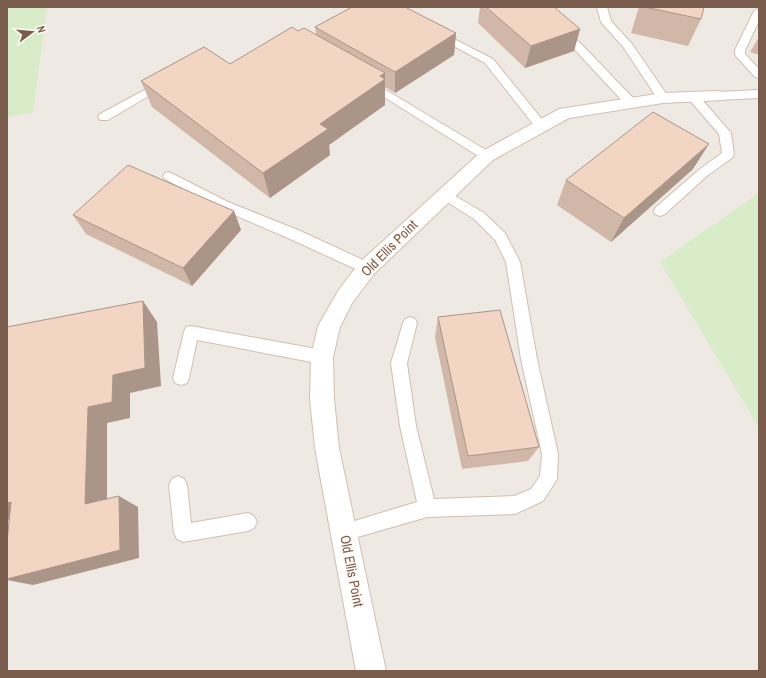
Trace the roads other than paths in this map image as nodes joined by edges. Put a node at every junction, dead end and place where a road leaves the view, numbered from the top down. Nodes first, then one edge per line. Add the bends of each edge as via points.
1 (535, 7) edge
2 (602, 7) edge
3 (759, 11) edge
4 (454, 42) edge
5 (759, 75) edge
6 (357, 77) edge
7 (171, 78) edge
8 (759, 94) edge
9 (718, 96) joint
10 (693, 97) junction
11 (663, 98) junction
12 (631, 103) junction
13 (104, 117) dead end
14 (541, 126) junction
15 (487, 156) junction
16 (169, 176) dead end
17 (445, 195) junction
18 (660, 211) edge
19 (366, 268) junction
20 (410, 323) dead end
21 (322, 357) junction
22 (181, 378) dead end
23 (178, 485) dead end
24 (427, 508) junction
25 (248, 522) dead end
26 (344, 532) junction
27 (371, 671) edge

1 - 12 lane via 580,49
2 - 11 lane via 606,22 628,46
3 - 5 lane via 740,50 740,55
4 - 14 lane via 490,61
6 - 15 lane
7 - 13 lane
8 - 9 lane
9 - 10 street, Old Ellis Point
10 - 11 street, Old Ellis Point
10 - 18 lane via 725,132 728,155 704,172
11 - 12 street, Old Ellis Point
12 - 14 street, Old Ellis Point via 565,113
14 - 15 street, Old Ellis Point
15 - 17 street, Old Ellis Point
16 - 19 lane via 223,205
17 - 19 street, Old Ellis Point
17 - 24 lane via 479,216 500,237 512,262 528,359 550,454 548,479 537,495 515,505
19 - 21 street, Old Ellis Point via 345,297 330,326
20 - 24 lane via 399,364 408,426
21 - 22 lane via 191,332
21 - 26 street, Old Ellis Point via 322,399 327,448
23 - 25 lane via 183,533
24 - 26 lane
26 - 27 street, Old Ellis Point

